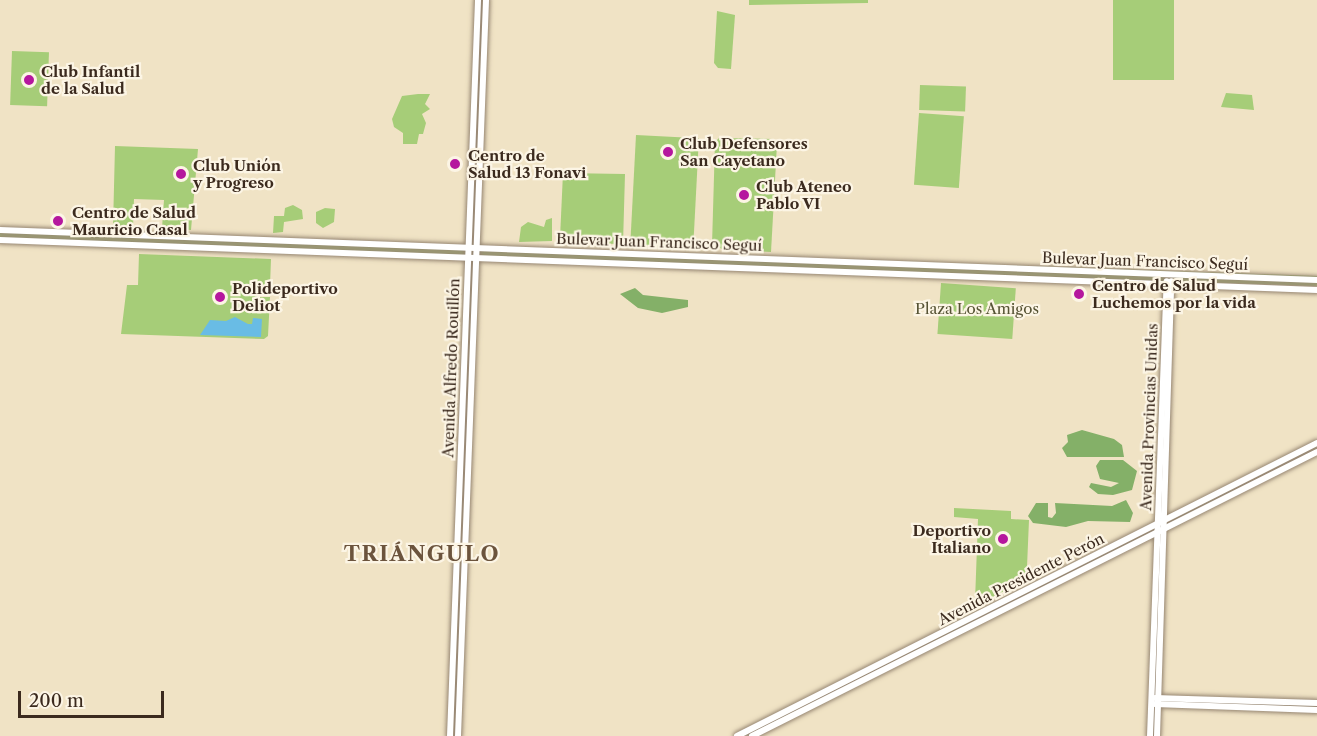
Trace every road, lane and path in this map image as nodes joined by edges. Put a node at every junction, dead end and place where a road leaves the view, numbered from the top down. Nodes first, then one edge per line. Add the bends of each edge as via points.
1 (478, 0) edge
2 (486, 0) edge
3 (0, 230) edge
4 (0, 240) edge
5 (467, 247) junction
6 (475, 247) junction
7 (467, 258) junction
8 (475, 258) junction
9 (1168, 274) junction
10 (1317, 280) edge
11 (1169, 284) junction
12 (1317, 290) edge
13 (1317, 443) edge
14 (1317, 452) edge
15 (1164, 524) junction
16 (1156, 528) junction
17 (1155, 701) junction
18 (1317, 704) edge
19 (1317, 710) edge
20 (450, 736) edge
21 (458, 736) edge
22 (737, 736) edge
23 (752, 736) edge
24 (1150, 736) edge
25 (1157, 736) edge

1 - 5 main road, Avenida Alfredo Rouillón
2 - 6 main road, Avenida Alfredo Rouillón
3 - 5 main road, Bulevar Juan Francisco Seguí
4 - 7 main road, Bulevar Juan Francisco Seguí
5 - 6 main road, Bulevar Juan Francisco Seguí
5 - 7 main road, Avenida Alfredo Rouillón
6 - 8 main road, Avenida Alfredo Rouillón
6 - 9 main road, Bulevar Juan Francisco Seguí
7 - 8 main road, Bulevar Juan Francisco Seguí
7 - 20 main road, Avenida Alfredo Rouillón
8 - 11 main road, Bulevar Juan Francisco Seguí
8 - 21 main road, Avenida Alfredo Rouillón
9 - 10 main road, Bulevar Juan Francisco Seguí
9 - 11 main road, Avenida Provincias Unidas
11 - 12 main road, Bulevar Juan Francisco Seguí
11 - 15 main road, Avenida Provincias Unidas
11 - 16 main road, Avenida Provincias Unidas
13 - 15 main road, Avenida Presidente Perón
14 - 15 main road, Avenida Presidente Perón
15 - 16 main road, Avenida Presidente Perón
15 - 17 main road, Avenida Provincias Unidas
16 - 17 main road, Avenida Provincias Unidas
16 - 22 main road, Avenida Presidente Perón
16 - 23 main road, Avenida Presidente Perón
17 - 18 main road
17 - 19 main road
17 - 24 main road, Avenida Provincias Unidas
17 - 25 main road, Avenida Provincias Unidas

